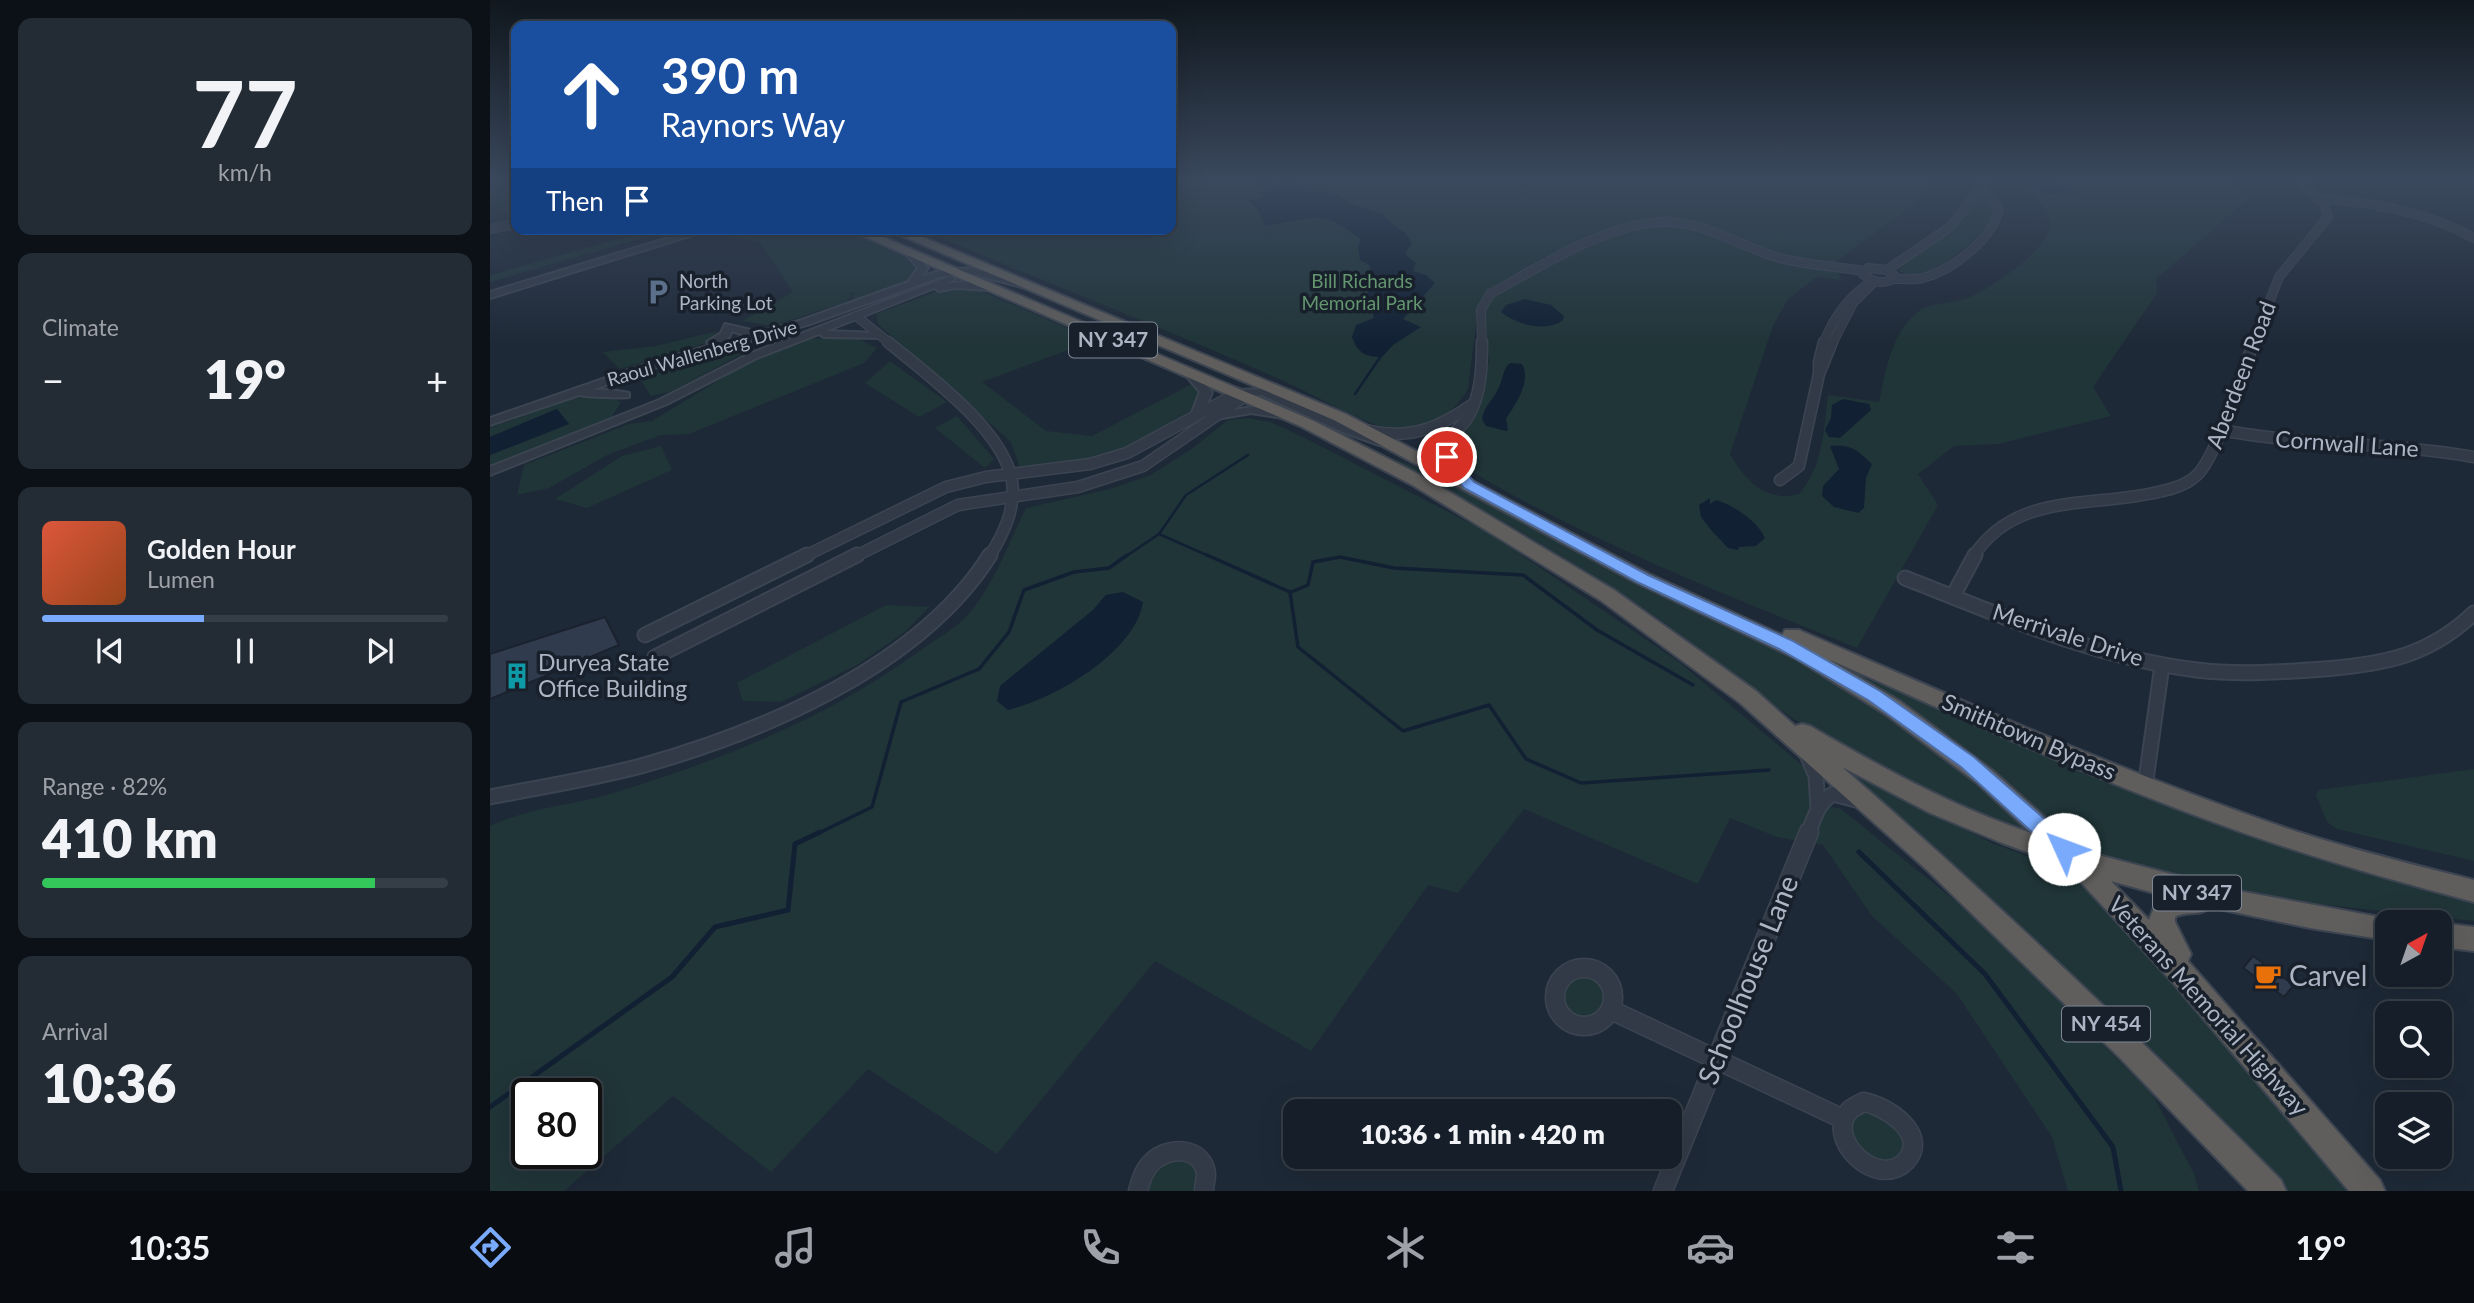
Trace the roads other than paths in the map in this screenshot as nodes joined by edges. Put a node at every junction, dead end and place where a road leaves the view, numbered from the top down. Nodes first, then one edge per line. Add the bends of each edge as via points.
1 (667, 235) edge
2 (688, 235) edge
3 (867, 235) edge
4 (902, 235) edge
5 (1607, 235) edge
6 (1720, 235) edge
7 (1939, 235) edge
8 (1986, 235) edge
9 (2315, 235) edge
10 (911, 254) junction
11 (961, 269) junction
12 (1887, 270) junction
13 (1863, 271) junction
14 (1895, 279) junction
15 (1874, 281) junction
16 (914, 282) junction
17 (988, 287) junction
18 (490, 288) edge
19 (490, 295) edge
20 (894, 302) junction
21 (856, 316) junction
22 (773, 332) junction
23 (805, 336) junction
24 (880, 336) junction
25 (673, 358) junction
26 (1186, 370) junction
27 (608, 379) junction
28 (1245, 388) junction
29 (625, 395) junction
30 (1474, 404) junction
31 (1198, 415) junction
32 (1217, 416) junction
33 (1295, 418) junction
34 (490, 423) edge
35 (608, 424) junction
36 (1364, 429) junction
37 (2221, 430) junction
38 (1404, 450) junction
39 (2474, 457) edge
40 (490, 471) edge
41 (1012, 476) junction
42 (1780, 480) dead end
43 (1469, 485) junction
44 (1014, 497) junction
45 (1595, 551) junction
46 (1905, 578) dead end
47 (1953, 596) junction
48 (2474, 613) edge
49 (645, 635) dead end
50 (656, 657) dead end
51 (2162, 665) junction
52 (1748, 697) junction
53 (1804, 746) junction
54 (2145, 787) junction
55 (490, 797) edge
56 (1818, 809) junction
57 (1878, 811) junction
58 (2077, 861) junction
59 (2474, 891) edge
60 (2250, 905) junction
61 (2375, 926) edge
62 (2452, 936) edge
63 (2474, 939) edge
64 (1611, 1010) dead end
65 (1717, 1058) junction
66 (1843, 1119) dead end
67 (2317, 1130) junction
68 (1138, 1191) edge
69 (1204, 1191) edge
70 (1663, 1191) edge
71 (2270, 1191) edge
72 (2369, 1191) edge

1 - 18 street
2 - 19 street
3 - 10 highway, Veterans Memorial Highway / NY 347
4 - 11 highway, Veterans Memorial Highway / NY 347
5 - 30 street via 1490,294 1483,302
6 - 13 street via 1776,257
7 - 12 street
8 - 14 street via 1931,276
9 - 37 street, Aberdeen Road via 2279,276
10 - 11 highway, Veterans Memorial Highway / NY 347
10 - 16 street via 923,268
11 - 16 street, Raoul Wallenberg Drive
11 - 17 highway, Veterans Memorial Highway / NY 347
11 - 20 street
11 - 28 highway, Veterans Memorial Highway / NY 347 via 1028,286
12 - 13 street
12 - 14 street
13 - 15 street
14 - 15 street
15 - 42 street via 1861,288 1847,307 1819,359 1799,466
16 - 22 street, Raoul Wallenberg Drive
17 - 20 street via 948,286
17 - 26 highway, Veterans Memorial Highway / NY 347
20 - 21 street, Raoul Wallenberg Drive
21 - 23 street, Raoul Wallenberg Drive
21 - 24 street
22 - 25 street, Raoul Wallenberg Drive
22 - 25 street via 750,334 729,326 718,340
23 - 24 street
23 - 35 street, Raoul Wallenberg Drive
24 - 41 street via 989,432
25 - 27 street, Raoul Wallenberg Drive
26 - 28 highway, Veterans Memorial Highway / NY 347
26 - 31 street via 1206,389
27 - 29 street
27 - 34 street, Raoul Wallenberg Drive
28 - 31 street
28 - 32 street
28 - 33 highway, Veterans Memorial Highway / NY 347
28 - 36 highway, Veterans Memorial Highway / NY 347
28 - 38 street
29 - 34 street via 577,396
29 - 35 street via 629,404
30 - 36 street via 1423,433 1395,436
30 - 43 street via 1446,449 1449,461
31 - 41 street via 1112,458
32 - 33 street via 1251,410
32 - 44 street via 1143,466 1077,487
33 - 52 highway, Veterans Memorial Highway / NY 347 via 1420,482 1544,555 1615,600
35 - 40 street, Raoul Wallenberg Drive
36 - 38 highway, Veterans Memorial Highway / NY 347
37 - 39 street, Cornwall Lane
37 - 47 street, Aberdeen Road via 2210,460 2196,477 2178,486 2117,502 2051,507 2006,522 1978,551
38 - 43 highway, Veterans Memorial Highway / NY 347
41 - 44 street
41 - 49 street via 940,490
43 - 45 highway, Veterans Memorial Highway / NY 347
44 - 50 street via 958,505
44 - 55 street via 998,541 962,593 905,643 849,679 764,721 671,756
45 - 54 highway, Smithtown Bypass / NY 347
45 - 58 highway, Veterans Memorial Highway via 1794,649 1883,702 1976,769
46 - 47 street, Merrivale Drive
47 - 51 street, Merrivale Drive via 2082,645
48 - 51 street, Merrivale Drive via 2458,631 2399,659 2273,673
51 - 54 street
52 - 53 highway, Veterans Memorial Highway / NY 454
52 - 58 highway, NY 347 via 1821,744 1915,795
53 - 56 street, Schoolhouse Lane via 1816,776
53 - 57 highway, Veterans Memorial Highway / NY 454
54 - 59 highway, Smithtown Bypass / NY 347 via 2275,835
56 - 57 street via 1829,796 1839,794
56 - 65 street, Schoolhouse Lane
57 - 71 highway, Veterans Memorial Highway / NY 454 via 2077,995
58 - 60 highway, NY 347
58 - 67 highway, Veterans Memorial Highway
60 - 61 highway, NY 347
60 - 67 highway via 2178,901 2166,906 2161,925 2175,949 2272,1061
62 - 63 highway
64 - 65 street
65 - 66 street
65 - 70 street, Schoolhouse Lane
67 - 72 highway, Veterans Memorial Highway
68 - 69 street via 1152,1161 1182,1150 1199,1158 1204,1167

